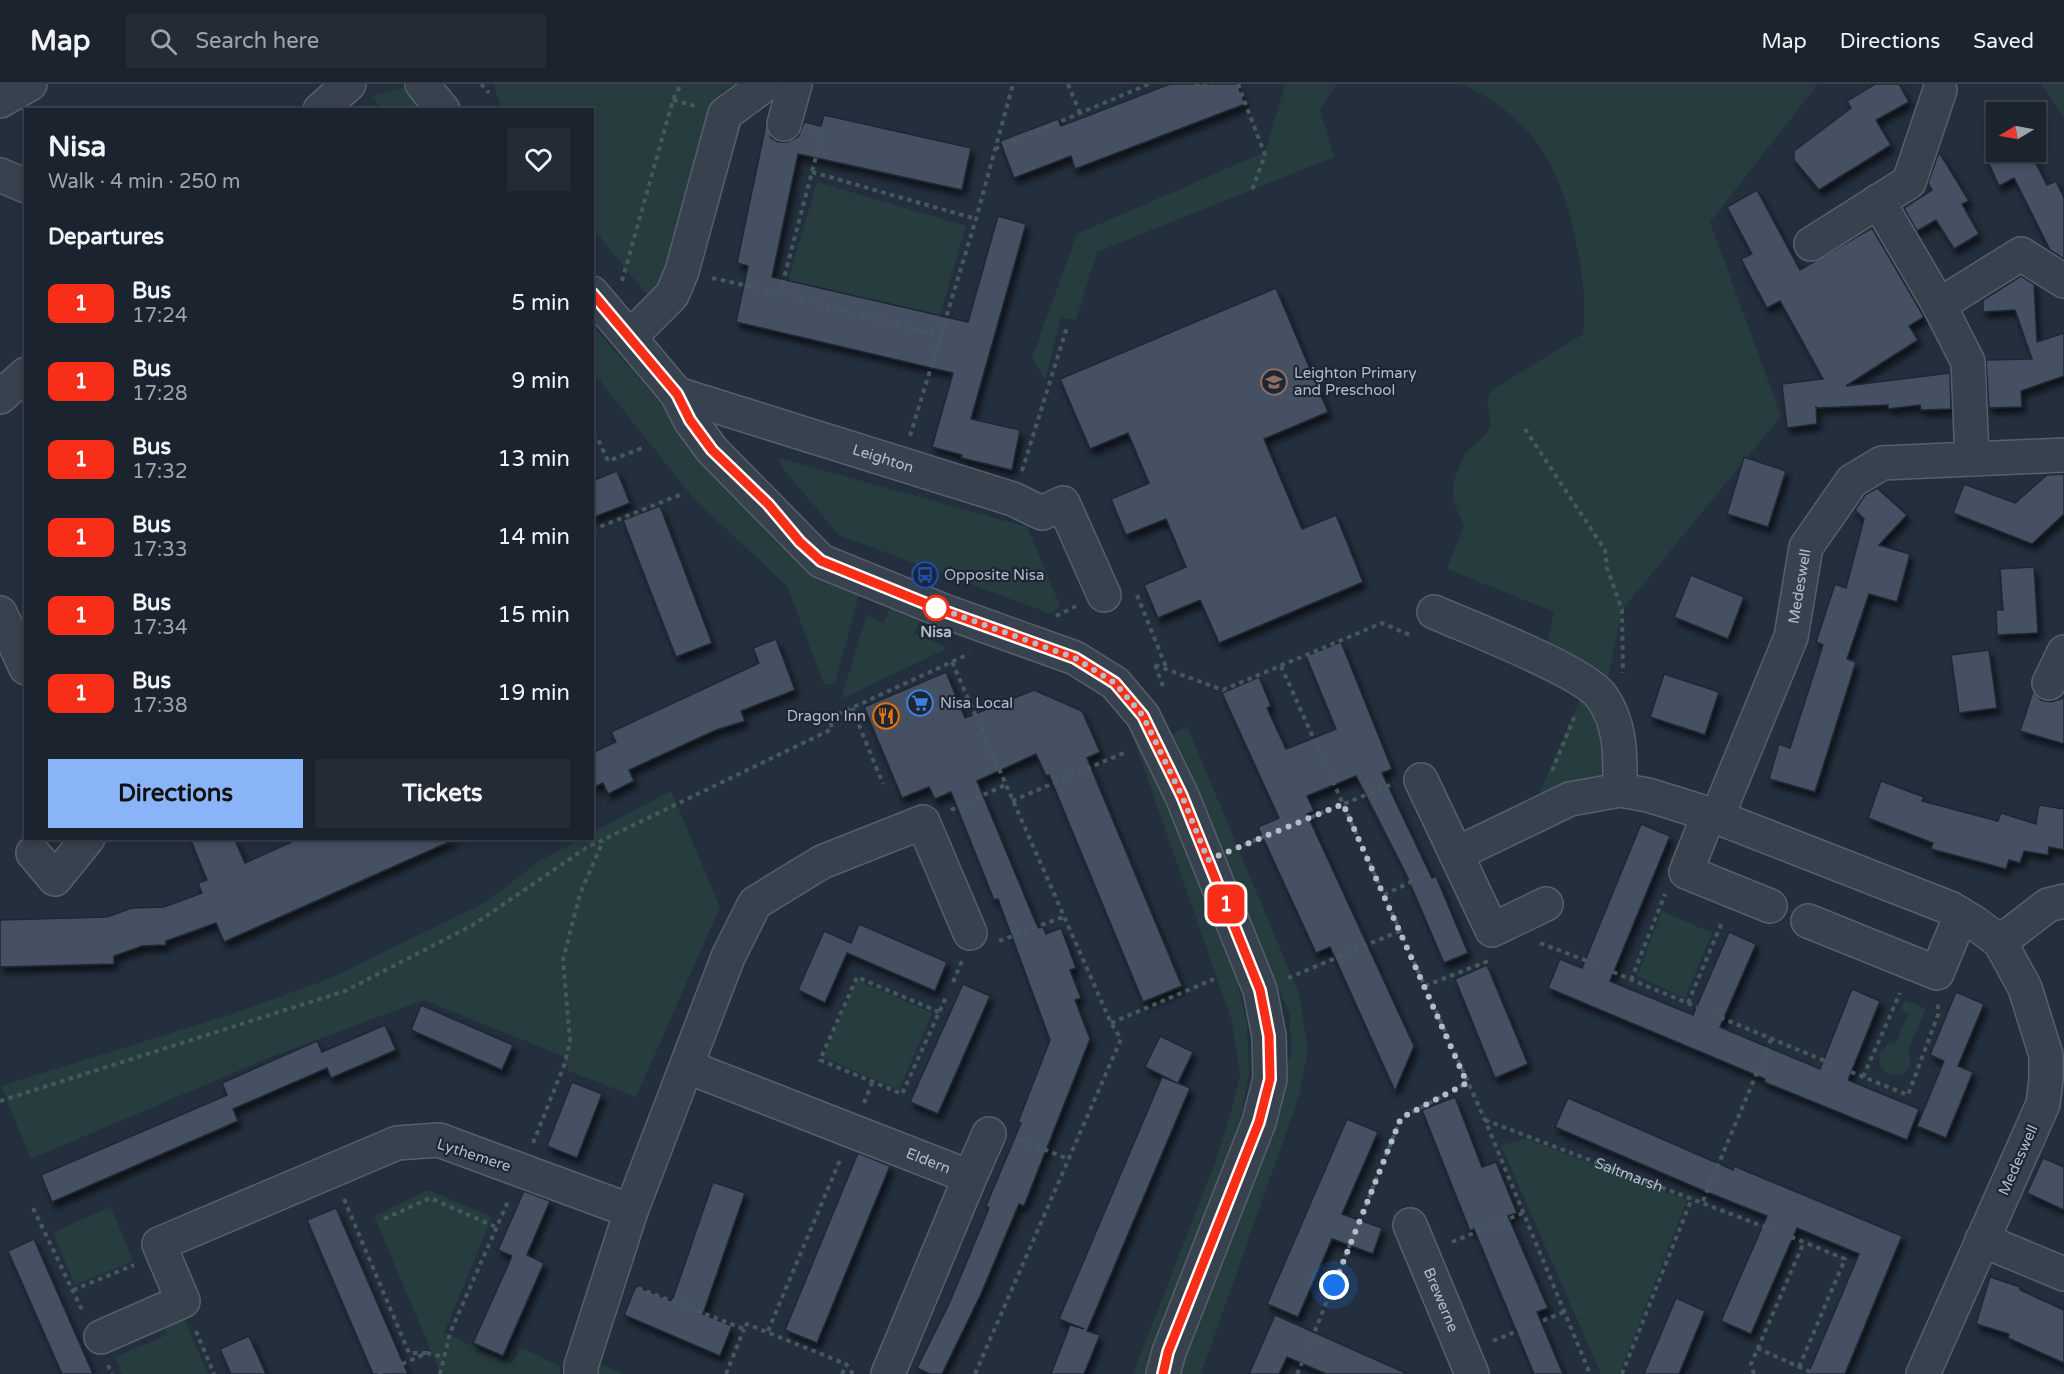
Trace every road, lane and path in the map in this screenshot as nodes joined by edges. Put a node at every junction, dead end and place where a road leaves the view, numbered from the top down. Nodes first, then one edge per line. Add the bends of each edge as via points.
1 (30, 84) edge
2 (349, 84) edge
3 (422, 84) edge
4 (481, 84) edge
5 (681, 84) edge
6 (766, 84) edge
7 (795, 84) edge
8 (1013, 84) edge
9 (1068, 84) edge
10 (1149, 84) edge
11 (1195, 84) edge
12 (1214, 84) edge
13 (1238, 84) edge
14 (1940, 90) dead end
15 (489, 93) dead end
16 (0, 101) edge
17 (322, 108) edge
18 (441, 108) edge
19 (1080, 113) junction
20 (784, 124) joint
21 (995, 149) junction
22 (812, 172) junction
23 (0, 175) edge
24 (24, 185) edge
25 (1252, 190) dead end
26 (1878, 201) junction
27 (976, 219) junction
28 (1811, 244) dead end
29 (682, 271) junction
30 (2064, 281) edge
31 (606, 290) edge
32 (780, 293) junction
33 (1939, 305) junction
34 (630, 337) junction
35 (940, 337) junction
36 (24, 376) edge
37 (677, 394) junction
38 (0, 397) edge
39 (1525, 429) dead end
40 (594, 438) edge
41 (645, 447) dead end
42 (2064, 454) edge
43 (1972, 459) junction
44 (901, 465) junction
45 (682, 494) dead end
46 (594, 529) edge
47 (1104, 595) dead end
48 (0, 613) edge
49 (1424, 624) joint
50 (979, 650) dead end
51 (2064, 652) edge
52 (23, 655) edge
53 (952, 662) junction
54 (1155, 665) dead end
55 (1281, 666) junction
56 (1624, 678) dead end
57 (2049, 683) dead end
58 (852, 708) junction
59 (1614, 722) junction
60 (1132, 749) dead end
61 (1421, 780) joint
62 (883, 783) dead end
63 (1005, 785) junction
64 (1623, 790) junction
65 (1012, 801) junction
66 (1343, 804) junction
67 (1533, 816) junction
68 (1713, 816) junction
69 (923, 822) junction
70 (86, 840) edge
71 (604, 840) junction
72 (33, 854) dead end
73 (1693, 854) junction
74 (1457, 856) junction
75 (1208, 860) junction
76 (1735, 892) junction
77 (1384, 895) junction
78 (2064, 901) edge
79 (1546, 904) dead end
80 (1770, 906) dead end
81 (1961, 915) junction
82 (1808, 921) dead end
83 (1400, 931) junction
84 (970, 933) dead end
85 (2000, 942) junction
86 (1531, 946) dead end
87 (1491, 960) dead end
88 (1598, 966) dead end
89 (1925, 968) junction
90 (1613, 972) dead end
91 (1214, 979) dead end
92 (1630, 980) junction
93 (1425, 986) junction
94 (1260, 990) junction
95 (947, 995) dead end
96 (1688, 1003) junction
97 (1697, 1007) dead end
98 (939, 1012) junction
99 (1712, 1014) dead end
100 (1111, 1023) junction
101 (1771, 1039) junction
102 (688, 1066) junction
103 (1837, 1066) dead end
104 (1851, 1072) dead end
105 (1863, 1077) junction
106 (872, 1083) junction
107 (1467, 1083) junction
108 (0, 1101) edge
109 (1485, 1120) junction
110 (853, 1130) junction
111 (989, 1134) joint
112 (1068, 1160) junction
113 (332, 1171) junction
114 (521, 1171) junction
115 (970, 1177) junction
116 (1692, 1198) junction
117 (1703, 1201) junction
118 (33, 1208) dead end
119 (631, 1211) junction
120 (1523, 1213) junction
121 (384, 1219) dead end
122 (496, 1228) junction
123 (1773, 1230) dead end
124 (1789, 1236) dead end
125 (1416, 1240) joint
126 (1982, 1240) junction
127 (1804, 1242) junction
128 (159, 1244) junction
129 (2064, 1274) edge
130 (610, 1277) junction
131 (73, 1290) junction
132 (183, 1301) junction
133 (1564, 1311) junction
134 (744, 1329) junction
135 (768, 1331) junction
136 (98, 1341) junction
137 (1308, 1348) dead end
138 (1757, 1348) junction
139 (427, 1353) junction
140 (444, 1357) junction
141 (1302, 1363) dead end
142 (402, 1364) dead end
143 (846, 1364) junction
144 (1468, 1364) edge
145 (1799, 1367) junction
146 (388, 1370) dead end
147 (112, 1374) edge
148 (214, 1374) edge
149 (378, 1374) edge
150 (440, 1374) edge
151 (581, 1374) edge
152 (726, 1374) edge
153 (842, 1374) edge
154 (853, 1374) edge
155 (888, 1374) edge
156 (975, 1374) edge
157 (1162, 1374) edge
158 (1298, 1374) edge
159 (1590, 1374) edge
160 (1622, 1374) edge
161 (1754, 1374) edge
162 (1815, 1374) edge
163 (1923, 1374) edge

1 - 16 street
2 - 17 street
3 - 18 street
4 - 15 path
5 - 31 path
6 - 29 street via 726,114
7 - 20 street
8 - 21 path
9 - 19 path
10 - 19 path
11 - 12 path
13 - 25 path via 1264,156
14 - 26 street via 1909,182
19 - 21 path
20 - 22 path via 822,134
21 - 27 path
22 - 27 path
22 - 32 path
23 - 24 street
26 - 28 street
26 - 33 street
27 - 35 path
29 - 32 path
29 - 34 street via 672,295
30 - 33 street via 2021,254
31 - 34 street
32 - 35 path
33 - 43 street via 1968,362
34 - 37 street
35 - 44 path
36 - 38 street
37 - 44 street, Leighton
37 - 75 street via 712,450 821,561 1075,658 1115,683 1143,716
39 - 56 path via 1605,549 1606,568 1622,610
40 - 41 path via 597,437 608,461
42 - 43 street, Medeswell
43 - 68 street, Medeswell via 1882,463 1852,481 1806,547 1791,637
44 - 47 street, Leighton via 1012,499 1042,513 1063,503
45 - 46 path
48 - 52 street
49 - 55 path via 1382,623
49 - 59 street via 1558,667 1601,695
50 - 53 path
51 - 57 street
53 - 58 path
53 - 63 path
54 - 55 path via 1223,690
55 - 66 path
58 - 62 path
58 - 71 path via 830,717 832,729
59 - 64 street via 1620,740
59 - 67 path via 1577,710
60 - 65 path
61 - 66 path via 1418,773
61 - 74 street
63 - 65 path
63 - 69 path
64 - 67 street via 1570,799
64 - 68 street, Medeswell
65 - 100 path
66 - 75 path
66 - 77 path
67 - 74 street
68 - 73 street
68 - 81 street, Medeswell
69 - 84 street
69 - 102 street via 822,862 755,903 728,957
70 - 72 street via 55,879
71 - 108 path via 586,848 473,925 345,991
71 - 114 path via 580,894 562,960 570,1041 565,1063
73 - 76 street via 1686,872
73 - 92 path via 1682,850
74 - 77 path
74 - 79 street via 1491,930
75 - 94 street
76 - 80 street
76 - 96 path
77 - 83 path
78 - 85 street via 2048,904
81 - 85 street, Medeswell
81 - 89 street
82 - 89 street
83 - 93 path
83 - 94 path
85 - 126 street, Medeswell via 2025,988 2046,1055 2046,1080 2043,1104
86 - 88 path via 1541,943
87 - 93 path
89 - 105 path
89 - 105 path via 1938,1015 1908,1095
90 - 92 path
91 - 100 path
92 - 96 path
93 - 107 path
94 - 157 street via 1269,1036 1270,1079 1259,1122
95 - 98 path
96 - 97 path
98 - 106 path via 902,1094
98 - 106 path via 857,977 820,1060
99 - 101 path
100 - 112 path via 1121,1039
101 - 103 path
101 - 117 path
102 - 110 street, Eldern
102 - 119 street
104 - 105 path
106 - 110 path
107 - 109 path
107 - 137 path via 1401,1118
109 - 116 path, Saltmarsh
109 - 120 path
110 - 115 street, Eldern
110 - 135 path
111 - 112 path via 999,1130
111 - 115 street
112 - 156 path
113 - 114 street, Lythemere via 397,1143 439,1140
113 - 128 street, Lythemere
113 - 139 path via 409,1353
114 - 119 street, Lythemere
114 - 122 path
115 - 155 street, Eldern
116 - 117 path, Saltmarsh
116 - 160 path
117 - 123 path, Saltmarsh
118 - 131 path
119 - 130 street
120 - 125 path
120 - 133 path
121 - 122 path via 430,1198
122 - 140 path via 450,1333
124 - 127 path
125 - 144 street, Brewerne
126 - 129 street
126 - 163 street, Medeswell
127 - 138 path
127 - 145 path via 1845,1260
128 - 131 path via 143,1262
128 - 132 street
130 - 134 path
130 - 151 street
131 - 136 path
132 - 136 street
132 - 148 path
133 - 144 path
133 - 159 path
134 - 135 path via 747,1324
134 - 152 path
135 - 143 path
136 - 147 path
138 - 145 path
138 - 161 path via 1751,1364
139 - 140 path
139 - 142 path
140 - 150 path
141 - 158 path
143 - 153 path
143 - 154 path
145 - 162 path
146 - 149 path

